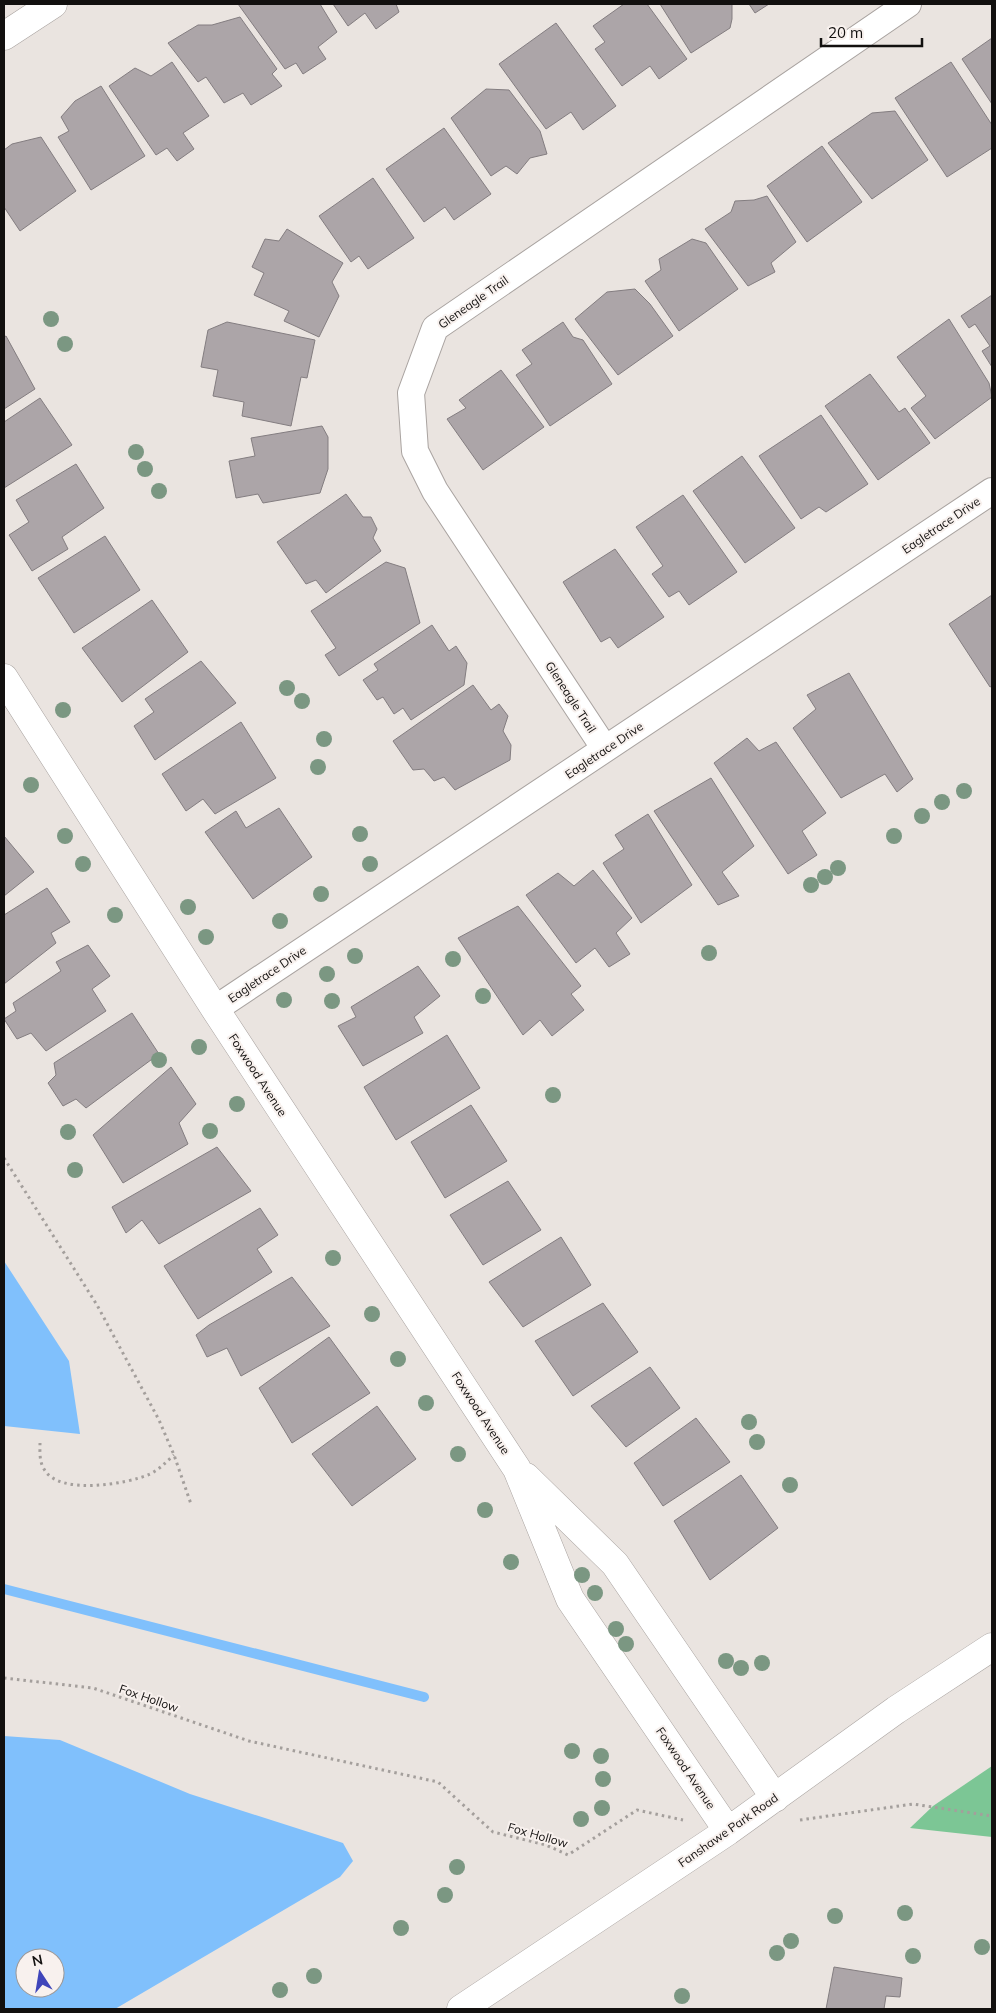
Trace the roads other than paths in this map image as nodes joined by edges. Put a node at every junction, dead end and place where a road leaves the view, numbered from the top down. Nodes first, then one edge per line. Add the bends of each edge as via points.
1 (53, 4) edge
2 (908, 4) edge
3 (4, 36) edge
4 (992, 491) edge
5 (4, 678) edge
6 (605, 749) junction
7 (215, 1009) junction
8 (517, 1469) junction
9 (992, 1648) edge
10 (775, 1798) junction
11 (728, 1831) junction
12 (461, 2009) edge

1 - 3 street
2 - 6 street, Gleneagle Trail via 435,328 411,393 415,451 435,491
4 - 6 street, Eagletrace Drive
5 - 7 street, Foxwood Avenue
6 - 7 street, Eagletrace Drive
7 - 8 street, Foxwood Avenue
8 - 10 street, Foxwood Avenue via 615,1564
8 - 11 street, Foxwood Avenue via 570,1598
9 - 10 street, Fanshawe Park Road via 896,1710
10 - 11 street, Fanshawe Park Road
11 - 12 street, Fanshawe Park Road

